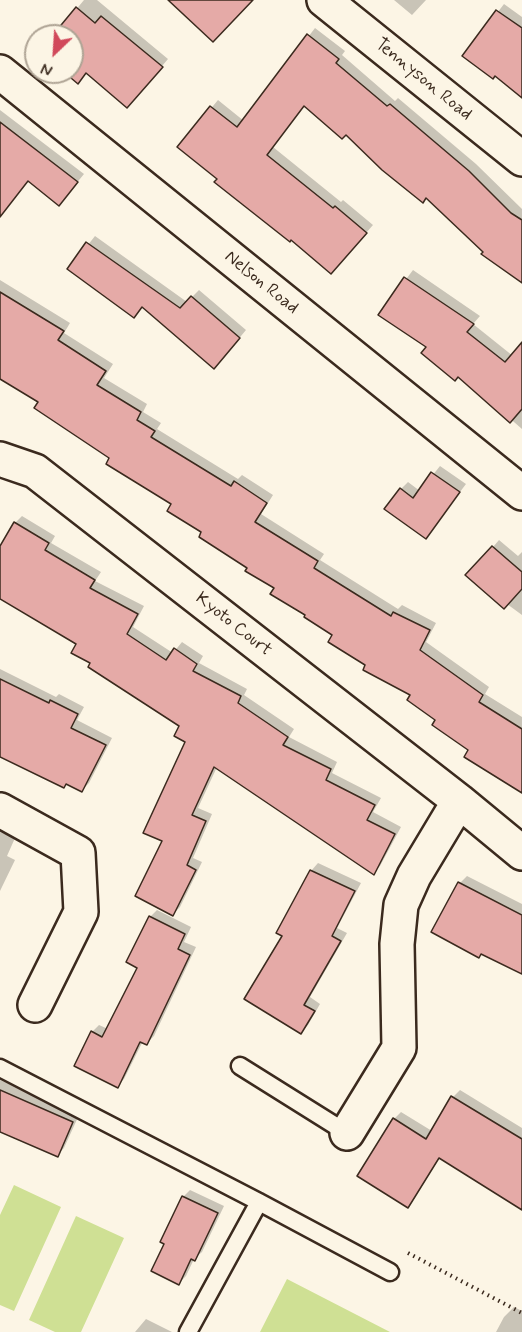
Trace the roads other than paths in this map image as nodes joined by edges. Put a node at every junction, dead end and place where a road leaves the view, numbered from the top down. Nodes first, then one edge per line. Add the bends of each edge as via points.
1 (324, 0) edge
2 (0, 72) edge
3 (522, 159) edge
4 (0, 459) edge
5 (522, 493) edge
6 (459, 801) junction
7 (0, 810) edge
8 (522, 853) edge
9 (35, 1005) dead end
10 (240, 1066) dead end
11 (0, 1068) edge
12 (347, 1133) joint
13 (259, 1202) junction
14 (390, 1272) dead end
15 (188, 1332) edge

1 - 3 street, Tennyson Road
2 - 5 street, Nelson Road
4 - 6 street, Kyoto Court via 35,471
6 - 8 street, Kyoto Court
6 - 12 street via 401,905 399,1048
7 - 9 street via 78,853 81,912
10 - 12 lane
11 - 13 lane
13 - 14 lane
13 - 15 lane

